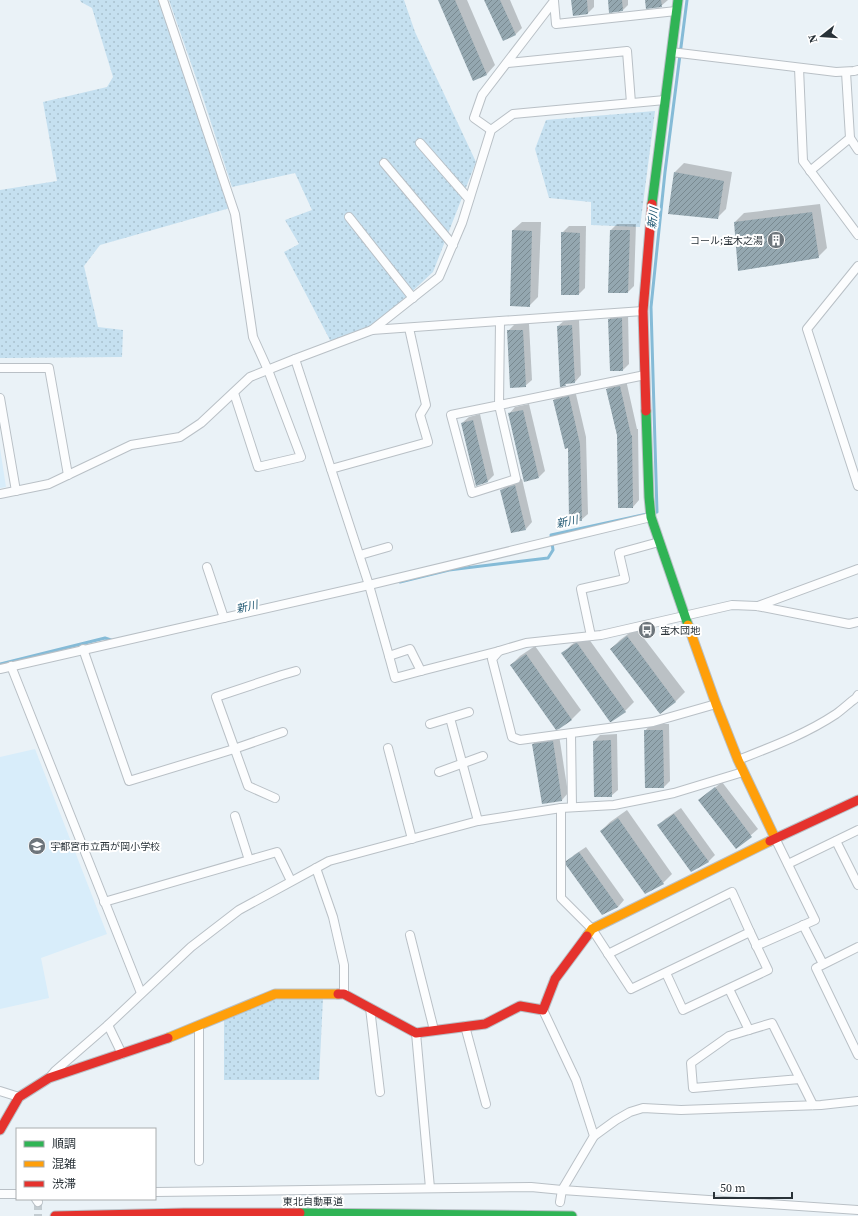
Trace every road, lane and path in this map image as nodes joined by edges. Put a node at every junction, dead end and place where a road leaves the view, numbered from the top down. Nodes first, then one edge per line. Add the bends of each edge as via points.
1 (162, 0) edge
2 (678, 0) edge
3 (676, 11) junction
4 (671, 52) junction
5 (508, 63) junction
6 (799, 68) junction
7 (846, 72) junction
8 (857, 72) edge
9 (665, 100) junction
10 (631, 103) junction
11 (491, 130) junction
12 (850, 138) junction
13 (420, 143) dead end
14 (858, 150) edge
15 (384, 163) dead end
16 (810, 171) junction
17 (469, 199) junction
18 (349, 217) dead end
19 (858, 235) edge
20 (453, 245) junction
21 (858, 266) edge
22 (413, 298) junction
23 (643, 311) junction
24 (500, 321) junction
25 (409, 328) junction
26 (372, 330) junction
27 (295, 359) junction
28 (0, 368) edge
29 (268, 370) junction
30 (645, 375) junction
31 (234, 393) junction
32 (0, 398) edge
33 (499, 405) junction
34 (331, 469) junction
35 (68, 475) junction
36 (856, 475) edge
37 (858, 486) edge
38 (16, 491) junction
39 (0, 494) edge
40 (651, 517) junction
41 (659, 542) junction
42 (388, 547) dead end
43 (360, 555) junction
44 (207, 567) dead end
45 (858, 569) edge
46 (369, 585) junction
47 (757, 606) junction
48 (685, 616) junction
49 (224, 618) junction
50 (858, 622) edge
51 (591, 636) junction
52 (83, 649) junction
53 (499, 651) junction
54 (389, 656) junction
55 (11, 666) junction
56 (0, 669) edge
57 (296, 671) dead end
58 (421, 671) junction
59 (858, 695) edge
60 (716, 704) junction
61 (469, 712) dead end
62 (450, 718) junction
63 (430, 724) dead end
64 (283, 732) dead end
65 (571, 734) junction
66 (388, 748) dead end
67 (234, 749) junction
68 (483, 756) dead end
69 (738, 760) junction
70 (462, 763) junction
71 (439, 772) dead end
72 (743, 772) junction
73 (275, 798) dead end
74 (858, 800) edge
75 (572, 807) junction
76 (561, 808) junction
77 (235, 816) dead end
78 (478, 821) junction
79 (858, 830) edge
80 (775, 838) junction
81 (412, 839) junction
82 (836, 841) junction
83 (249, 860) junction
84 (788, 864) junction
85 (316, 868) junction
86 (291, 881) junction
87 (858, 885) edge
88 (104, 902) junction
89 (803, 925) junction
90 (592, 929) junction
91 (750, 932) junction
92 (410, 935) dead end
93 (756, 946) junction
94 (858, 947) edge
95 (608, 954) junction
96 (824, 964) junction
97 (666, 973) junction
98 (729, 989) junction
99 (141, 993) junction
100 (344, 994) junction
101 (370, 1008) junction
102 (543, 1010) junction
103 (108, 1025) junction
104 (199, 1026) junction
105 (465, 1026) junction
106 (434, 1030) junction
107 (749, 1030) junction
108 (416, 1033) junction
109 (122, 1054) junction
110 (858, 1055) edge
111 (49, 1078) junction
112 (800, 1079) junction
113 (0, 1091) edge
114 (380, 1092) dead end
115 (19, 1097) junction
116 (858, 1101) edge
117 (486, 1104) dead end
118 (813, 1105) junction
119 (0, 1130) edge
120 (594, 1136) junction
121 (199, 1161) dead end
122 (430, 1188) junction
123 (562, 1190) junction
124 (156, 1192) edge
125 (0, 1194) edge
126 (16, 1194) edge
127 (560, 1202) dead end
128 (858, 1210) edge
129 (55, 1216) edge
130 (572, 1216) edge

1 - 29 street via 235,214 253,337
2 - 3 main road
3 - 4 main road
3 - 5 street via 556,24 554,1
4 - 6 street
4 - 9 main road
5 - 10 street via 626,51
5 - 11 street via 482,95 474,118
6 - 7 street
6 - 16 street via 803,161
7 - 8 street
7 - 12 street
9 - 10 street
9 - 23 main road via 650,224
10 - 11 street via 513,114
11 - 17 street
12 - 14 street
12 - 16 street
13 - 17 street
15 - 20 street
16 - 19 street
17 - 20 street
18 - 22 street
20 - 22 street via 439,277
21 - 36 street via 807,329
22 - 26 street
23 - 24 street
23 - 30 main road
24 - 25 street
24 - 33 street
25 - 26 street
25 - 34 street via 426,405 420,415 428,442
26 - 27 street
27 - 29 street
27 - 34 street
28 - 35 street via 49,368
29 - 31 street via 250,377
29 - 31 street via 301,457 258,467
30 - 33 street
30 - 40 main road
31 - 35 street via 201,423 180,437 131,445
32 - 38 street
33 - 33 street via 451,415 472,493 516,479
34 - 43 street
35 - 38 street via 49,484
36 - 37 street
38 - 39 street
40 - 41 main road
40 - 46 street
41 - 48 main road
41 - 51 street via 619,553 625,579 581,589
42 - 43 street
43 - 46 street
44 - 49 street
45 - 47 street
46 - 49 street
46 - 54 street
47 - 48 street via 732,606
47 - 50 street via 849,624
48 - 51 street
48 - 60 main road
49 - 52 street
51 - 53 street via 526,643
52 - 55 street
52 - 67 street via 129,781
53 - 58 street
53 - 65 street via 492,659 512,737 520,740
54 - 58 street via 410,649
54 - 58 street via 394,678
55 - 56 street
55 - 88 street
57 - 67 street via 216,697
59 - 69 street via 836,714 806,731
60 - 65 street via 653,722
60 - 69 main road
61 - 62 street
62 - 63 street
62 - 70 street
64 - 67 street
65 - 75 street
66 - 81 street
67 - 73 street via 248,786
68 - 70 street
69 - 72 main road
70 - 71 street
70 - 78 street
72 - 75 street via 674,793 614,805
72 - 80 main road
74 - 80 main road
75 - 76 street
76 - 78 street
76 - 90 street via 561,898
77 - 83 street
78 - 81 street
79 - 82 street
80 - 84 street
80 - 90 main road
81 - 85 street via 329,860
82 - 84 street
82 - 87 street
83 - 86 street via 277,852
83 - 88 street
84 - 89 street via 815,920
85 - 86 street
85 - 100 street via 333,917 344,965
86 - 99 street via 239,910 191,947
88 - 99 street
89 - 93 street
89 - 96 street
90 - 95 street
90 - 102 main road via 555,979
91 - 93 street
91 - 95 street via 732,892
91 - 97 street
92 - 106 street
93 - 98 street via 768,970
94 - 96 street
95 - 97 street via 631,989
96 - 110 street via 816,968
97 - 98 street via 683,1010
98 - 107 street
99 - 103 street
100 - 101 main road
100 - 104 main road via 275,994
101 - 108 main road
101 - 114 street
102 - 105 main road via 520,1006 485,1024
102 - 120 street via 576,1080
103 - 109 street
103 - 111 street
104 - 109 main road
104 - 121 street
105 - 106 main road
105 - 117 street
106 - 108 main road
107 - 112 street via 772,1024
107 - 112 street via 729,1036 691,1063 693,1088
108 - 122 street
109 - 111 main road
111 - 115 main road
112 - 118 street
113 - 115 street
115 - 119 main road
116 - 118 street
118 - 120 street via 682,1110 643,1108 630,1112
120 - 123 street
122 - 123 street via 531,1186
122 - 124 street
123 - 127 street
123 - 128 street
125 - 126 street
129 - 130 main road, 東北自動車道 via 239,1212

